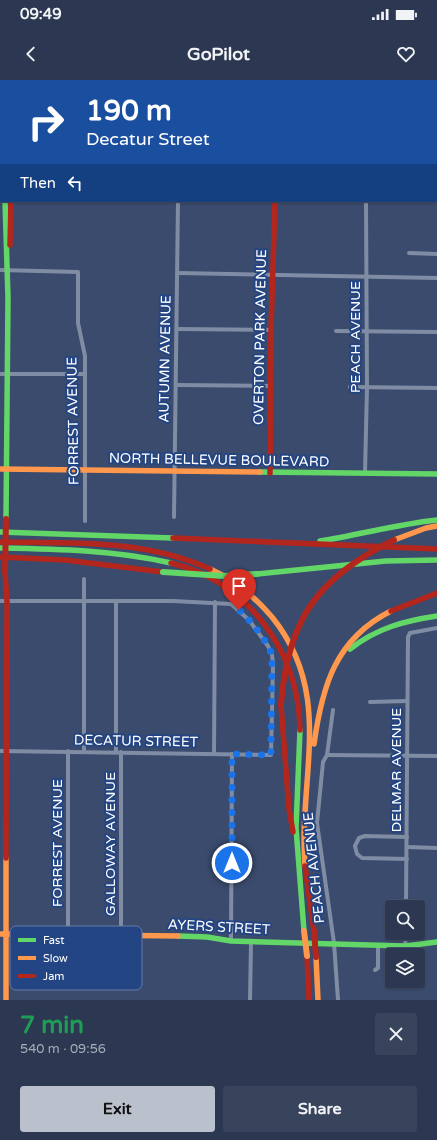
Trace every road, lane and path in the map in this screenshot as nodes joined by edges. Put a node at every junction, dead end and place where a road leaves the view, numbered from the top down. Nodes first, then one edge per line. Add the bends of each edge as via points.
1 (5, 202) edge
2 (11, 202) edge
3 (178, 202) edge
4 (275, 202) edge
5 (366, 202) edge
6 (409, 253) dead end
7 (437, 254) edge
8 (0, 270) edge
9 (8, 270) junction
10 (178, 273) junction
11 (272, 273) junction
12 (366, 275) junction
13 (437, 278) edge
14 (177, 329) junction
15 (271, 330) junction
16 (336, 331) dead end
17 (367, 331) junction
18 (437, 332) edge
19 (8, 373) junction
20 (0, 374) edge
21 (86, 374) junction
22 (177, 385) junction
23 (271, 386) junction
24 (350, 387) dead end
25 (367, 387) junction
26 (437, 388) edge
27 (0, 469) edge
28 (8, 469) junction
29 (85, 471) junction
30 (175, 472) junction
31 (270, 473) junction
32 (365, 473) junction
33 (437, 474) edge
34 (174, 517) dead end
35 (437, 520) edge
36 (85, 521) dead end
37 (437, 526) edge
38 (0, 528) edge
39 (427, 530) junction
40 (437, 531) edge
41 (0, 532) edge
42 (18, 532) junction
43 (0, 542) edge
44 (308, 543) junction
45 (0, 548) edge
46 (437, 549) edge
47 (0, 557) edge
48 (437, 561) edge
49 (84, 578) dead end
50 (437, 593) edge
51 (0, 601) edge
52 (116, 601) junction
53 (7, 602) junction
54 (84, 602) junction
55 (215, 602) junction
56 (437, 616) edge
57 (437, 628) edge
58 (337, 660) junction
59 (407, 701) junction
60 (370, 702) dead end
61 (332, 710) dead end
62 (3, 751) edge
63 (68, 751) junction
64 (84, 751) junction
65 (116, 752) junction
66 (121, 752) junction
67 (214, 754) junction
68 (232, 754) junction
69 (327, 755) junction
70 (408, 756) junction
71 (437, 756) edge
72 (306, 789) junction
73 (407, 836) junction
74 (407, 847) junction
75 (437, 848) edge
76 (296, 853) junction
77 (407, 859) junction
78 (406, 900) edge
79 (68, 926) edge
80 (121, 926) edge
81 (3, 934) edge
82 (142, 936) edge
83 (405, 940) edge
84 (231, 941) junction
85 (251, 942) junction
86 (437, 942) edge
87 (334, 943) junction
88 (378, 944) junction
89 (405, 946) junction
90 (375, 970) dead end
91 (6, 1000) edge
92 (250, 1000) edge
93 (308, 1000) edge
94 (318, 1000) edge
95 (338, 1000) edge

1 - 9 main road
2 - 9 main road
3 - 10 street, AUTUMN AVENUE
4 - 11 main road, OVERTON PARK AVENUE
5 - 12 street, PEACH AVENUE
6 - 7 street
8 - 9 street
9 - 19 main road
9 - 21 street, FORREST AVENUE via 78,272 78,323
10 - 11 street
10 - 14 street, AUTUMN AVENUE
11 - 12 street
11 - 15 main road, OVERTON PARK AVENUE
12 - 13 street
12 - 17 street, PEACH AVENUE
14 - 15 street
14 - 22 street, AUTUMN AVENUE
15 - 23 main road, OVERTON PARK AVENUE
16 - 17 street
17 - 18 street
17 - 25 street, PEACH AVENUE
19 - 20 street
19 - 21 street
19 - 28 main road
21 - 29 street, FORREST AVENUE
22 - 23 street
22 - 30 street, AUTUMN AVENUE
23 - 31 main road, OVERTON PARK AVENUE
24 - 25 street
25 - 26 street
25 - 32 street, PEACH AVENUE
27 - 28 main road, NORTH BELLEVUE BOULEVARD
28 - 29 main road, NORTH BELLEVUE BOULEVARD
28 - 53 main road, bridge via 5,571
29 - 30 main road, NORTH BELLEVUE BOULEVARD
29 - 36 street, FORREST AVENUE
30 - 31 main road, NORTH BELLEVUE BOULEVARD
30 - 34 street, AUTUMN AVENUE
31 - 32 main road, NORTH BELLEVUE BOULEVARD
32 - 33 main road, NORTH BELLEVUE BOULEVARD
35 - 44 main road
37 - 39 main road
38 - 42 main road
39 - 40 main road
39 - 76 main road, bridge via 394,540 353,561 331,579 313,600 299,624 282,677 281,705 289,809
41 - 42 main road
42 - 44 main road
43 - 72 main road via 119,545 153,550 201,563 247,590 283,631 294,650 305,680 311,722
44 - 46 main road
45 - 76 main road via 98,551 163,561 186,568 218,583 256,614 281,649 293,678 298,704 300,745
47 - 48 main road, bridge via 65,560 163,572 224,576 386,561
49 - 54 street
50 - 58 main road via 404,603 376,619 365,627
51 - 53 street
52 - 54 street
52 - 55 street
52 - 65 street, GALLOWAY AVENUE
53 - 54 street
53 - 62 main road
54 - 64 street
55 - 67 street
55 - 68 street, DECATUR STREET via 231,604 239,610 249,620 272,655 271,755
56 - 58 main road via 403,621 382,628 364,637
57 - 59 street, DELMAR AVENUE via 410,633 408,637
58 - 72 main road via 328,678 321,702
59 - 60 street
59 - 70 street, DELMAR AVENUE
61 - 69 street, PEACH AVENUE
62 - 63 street, DECATUR STREET
62 - 81 main road
63 - 64 street, DECATUR STREET
63 - 79 street, FORREST AVENUE
64 - 65 street, DECATUR STREET
65 - 66 street, DECATUR STREET
66 - 67 street, DECATUR STREET
66 - 80 street, GALLOWAY AVENUE
67 - 68 street, DECATUR STREET
68 - 84 street
69 - 70 street
69 - 87 street, PEACH AVENUE via 323,762 317,823
70 - 71 street
70 - 73 street, DELMAR AVENUE
72 - 94 main road, bridge via 304,842 314,931
73 - 74 street, DELMAR AVENUE
73 - 77 street via 364,836 356,841 355,846 357,854 362,858
74 - 75 street
74 - 77 street, DELMAR AVENUE
76 - 93 main road, bridge via 307,956
77 - 78 street, DELMAR AVENUE
81 - 91 main road
82 - 84 main road, AYERS STREET via 206,937
83 - 89 street
84 - 85 main road, AYERS STREET
85 - 87 main road, AYERS STREET
85 - 92 street
86 - 89 main road, AYERS STREET
87 - 88 main road, AYERS STREET
87 - 95 street, PEACH AVENUE
88 - 89 main road, AYERS STREET
88 - 90 street via 378,968

